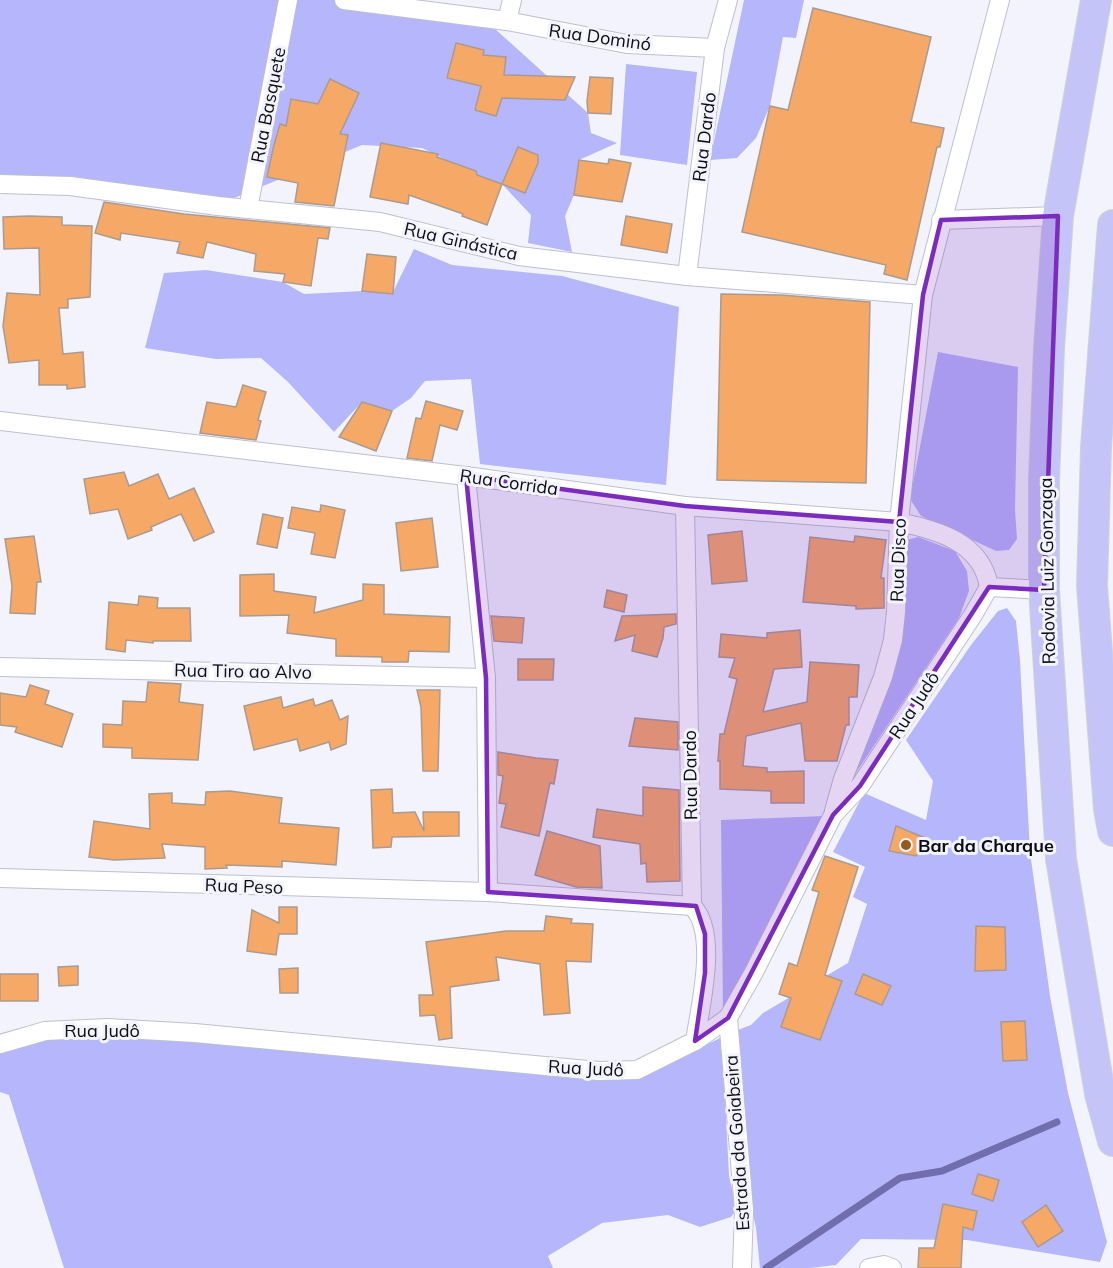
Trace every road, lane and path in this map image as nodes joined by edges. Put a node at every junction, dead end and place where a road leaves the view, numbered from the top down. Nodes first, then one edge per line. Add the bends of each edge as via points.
1 (288, 0) edge
2 (344, 0) edge
3 (512, 0) edge
4 (728, 0) edge
5 (1000, 0) edge
6 (1095, 1) edge
7 (507, 21) junction
8 (715, 48) junction
9 (0, 184) edge
10 (248, 209) junction
11 (1058, 216) junction
12 (941, 220) junction
13 (1113, 225) edge
14 (687, 276) junction
15 (923, 295) junction
16 (0, 421) edge
17 (466, 476) junction
18 (685, 506) junction
19 (898, 522) junction
20 (989, 587) junction
21 (1044, 590) junction
22 (0, 667) edge
23 (486, 678) junction
24 (833, 815) junction
25 (1113, 831) edge
26 (0, 878) edge
27 (488, 892) junction
28 (692, 906) junction
29 (728, 1018) junction
30 (694, 1041) junction
31 (0, 1044) edge
32 (1113, 1141) edge
33 (742, 1268) edge
34 (869, 1268) edge
35 (892, 1268) edge

1 - 10 street, Rua Basquete
2 - 7 street, Rua Dominó
3 - 7 street
4 - 8 street, Rua Dardo
5 - 12 street, Rua Disco
6 - 11 highway, Rodovia Luiz Gonzaga
7 - 8 street, Rua Dominó via 627,44
8 - 14 street, Rua Dardo
9 - 10 street, Rua Ginástica via 70,186
10 - 14 street, Rua Ginástica via 380,222 519,256
11 - 12 street
11 - 21 highway, Rodovia Luiz Gonzaga via 1047,409
12 - 15 street, Rua Disco
13 - 25 highway via 1096,447 1092,586
14 - 15 street, Rua Ginástica
15 - 19 street, Rua Disco
16 - 17 street, Rua Corrida
17 - 18 street, Rua Corrida
17 - 23 street
18 - 19 street, Rua Corrida
18 - 28 street, Rua Dardo
19 - 20 street, Rua Corrida via 928,528 956,541 981,562
19 - 24 street, Rua Disco via 893,640
20 - 21 street
20 - 24 street, Rua Judô via 860,786
21 - 32 highway, Rodovia Luiz Gonzaga via 1061,859 1100,1094
22 - 23 street, Rua Tiro ao Alvo
23 - 27 street
24 - 29 street, Rua Judô
26 - 27 street, Rua Peso
27 - 28 street, Rua Peso
28 - 30 street, Rua Dardo via 698,911 705,934 705,973
29 - 30 street, Rua Judô
29 - 33 street, Estrada da Goiabeira via 744,1210
30 - 31 street, Rua Judô via 637,1070 599,1071 119,1029 45,1031
34 - 35 street via 884,1264

